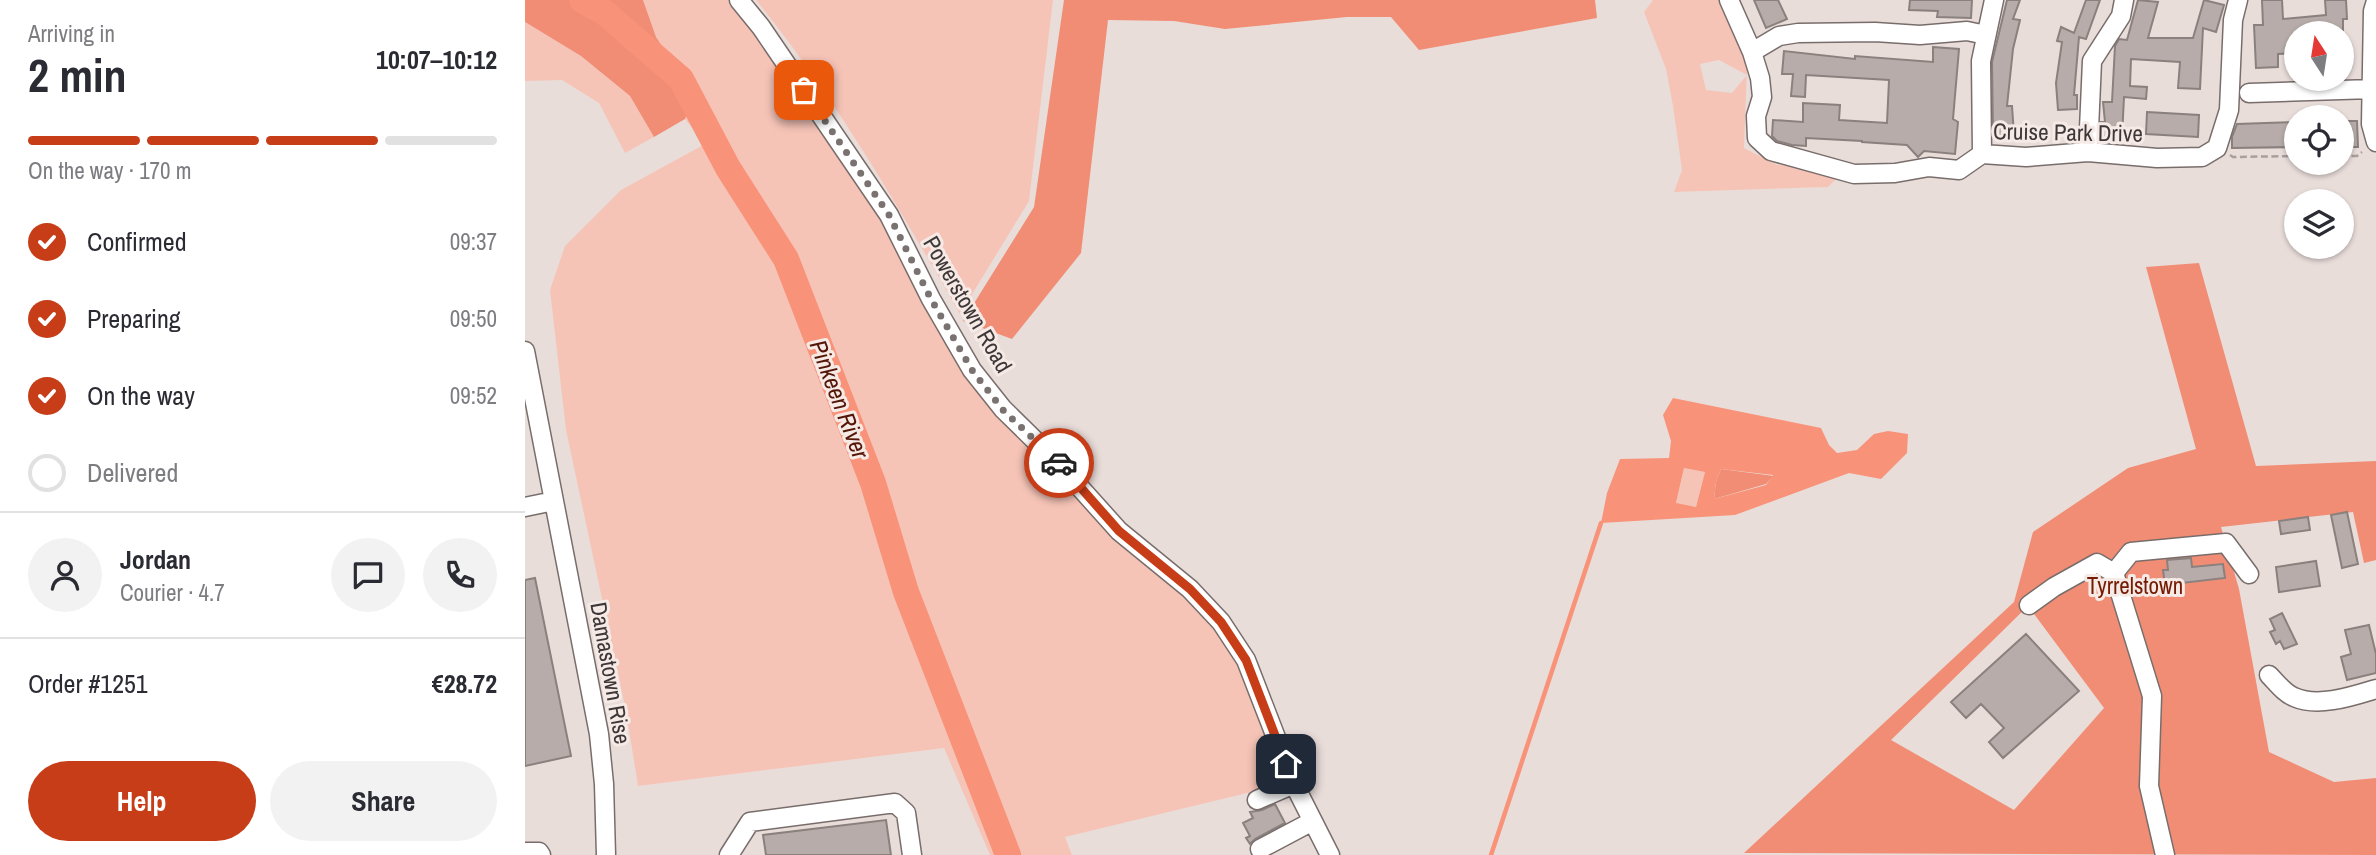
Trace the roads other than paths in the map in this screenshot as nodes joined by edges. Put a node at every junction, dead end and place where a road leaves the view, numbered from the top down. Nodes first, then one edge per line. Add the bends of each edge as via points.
1 (739, 0) edge
2 (1729, 0) edge
3 (1994, 0) edge
4 (2124, 0) edge
5 (2238, 0) edge
6 (2376, 1) edge
7 (1986, 35) junction
8 (1752, 52) junction
9 (2372, 89) junction
10 (2249, 93) dead end
11 (2375, 139) edge
12 (2088, 152) junction
13 (1982, 154) junction
14 (525, 351) edge
15 (554, 501) junction
16 (525, 507) edge
17 (2131, 552) junction
18 (2097, 563) junction
19 (2115, 573) junction
20 (2249, 574) dead end
21 (2029, 605) dead end
22 (2269, 676) dead end
23 (2376, 689) edge
24 (1294, 784) junction
25 (1257, 800) dead end
26 (1311, 822) junction
27 (1260, 849) dead end
28 (525, 852) edge
29 (541, 855) edge
30 (606, 855) edge
31 (729, 855) edge
32 (912, 855) edge
33 (1330, 855) edge
34 (2165, 855) edge

1 - 24 street, Powerstown Road via 889,215 972,370 1003,410 1119,531 1190,589 1221,622 1246,660
2 - 8 street, Cruise Park Drive
3 - 7 street
4 - 12 street via 2121,16 2092,61
5 - 12 street, Cruise Park Drive via 2229,110 2217,148 2202,157
6 - 9 street
7 - 8 street via 1967,31 1920,36 1798,33 1779,36
7 - 13 street
8 - 13 street, Cruise Park Drive via 1762,97 1756,116 1757,138 1771,151 1854,174 1929,167 1959,170
9 - 10 street
9 - 11 street
12 - 13 street, Cruise Park Drive via 2026,157
14 - 15 street, Damastown Rise
15 - 16 street
15 - 30 street, Damastown Rise via 599,734
17 - 18 street
17 - 19 street
17 - 20 street via 2226,543
18 - 19 street
18 - 21 street
19 - 34 street via 2152,696 2149,786
22 - 23 street via 2303,699 2334,699
24 - 25 street
24 - 26 street, Powerstown Road
26 - 27 street
26 - 33 street, Powerstown Road
28 - 29 street
31 - 32 street via 750,822 895,803 906,813

